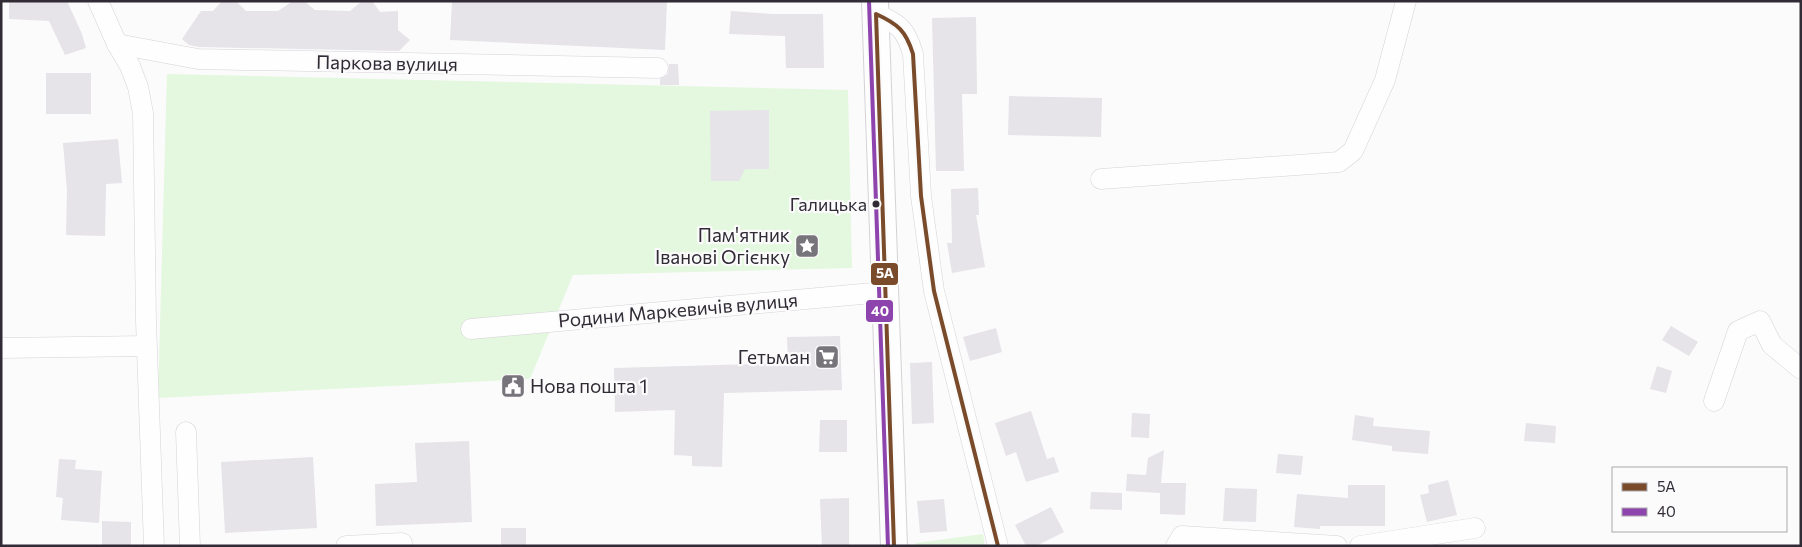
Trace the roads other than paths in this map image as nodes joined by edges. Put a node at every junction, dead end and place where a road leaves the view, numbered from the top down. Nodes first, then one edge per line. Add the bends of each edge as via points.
1 (98, 1) edge
2 (1406, 1) edge
3 (876, 8) edge
4 (116, 44) junction
5 (658, 68) dead end
6 (1101, 179) dead end
7 (884, 292) junction
8 (472, 329) dead end
9 (146, 346) junction
10 (1, 348) edge
11 (1801, 369) edge
12 (1714, 401) dead end
13 (186, 432) dead end
14 (1475, 528) dead end
15 (402, 543) dead end
16 (154, 546) edge
17 (190, 546) edge
18 (346, 546) edge
19 (894, 546) edge
20 (998, 546) edge
21 (1176, 546) edge
22 (1337, 546) edge
23 (1360, 546) edge

1 - 4 street
2 - 6 street via 1385,80 1352,150 1339,162
3 - 7 main road
3 - 20 street via 908,36 913,54 921,196 934,291
4 - 5 street, Паркова вулиця via 198,59
4 - 9 street via 130,66 143,113
7 - 8 street, Родини Маркевичів вулиця
7 - 19 main road
9 - 10 street
9 - 16 street
11 - 12 street via 1772,345 1760,321 1738,331
13 - 17 street
14 - 23 street
15 - 18 street
21 - 22 street via 1182,536

